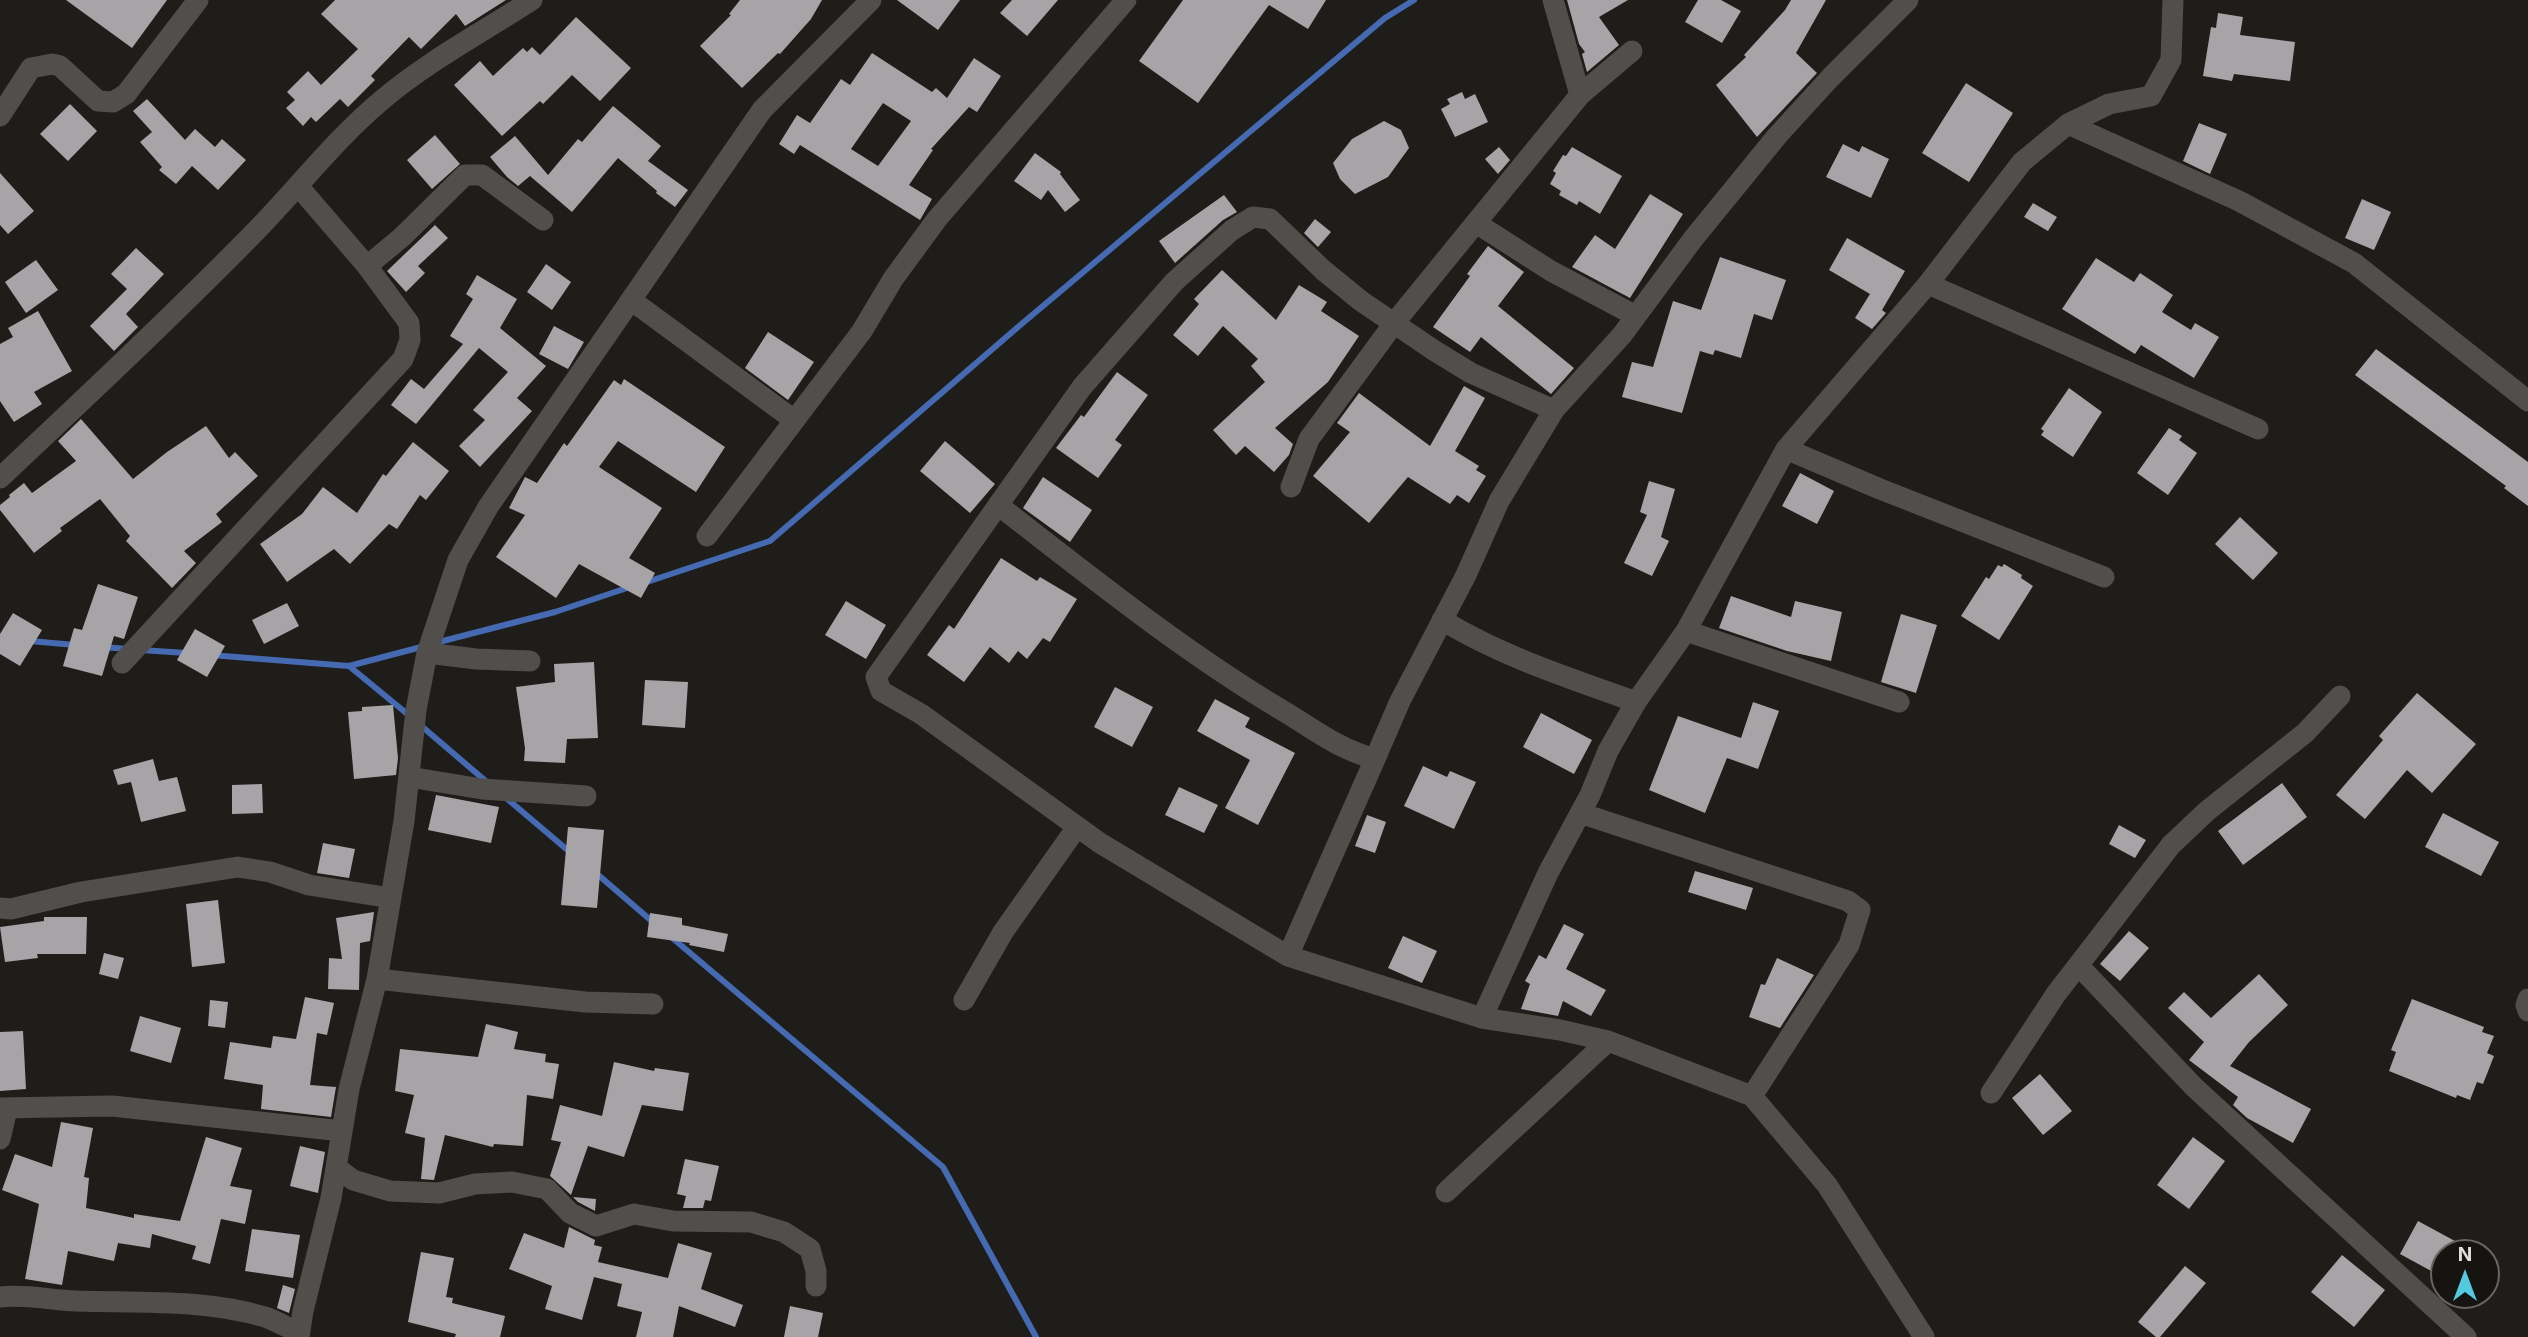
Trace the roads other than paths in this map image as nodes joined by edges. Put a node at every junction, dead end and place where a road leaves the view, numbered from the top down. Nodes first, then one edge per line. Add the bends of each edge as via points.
1 (198, 0) edge
2 (532, 0) edge
3 (871, 0) edge
4 (1126, 0) edge
5 (1553, 0) edge
6 (1908, 0) edge
7 (2173, 0) edge
8 (1632, 51) dead end
9 (1580, 96) junction
10 (4, 106) edge
11 (2068, 124) junction
12 (299, 187) junction
13 (543, 220) dead end
14 (1476, 223) junction
15 (367, 266) junction
16 (1928, 284) junction
17 (631, 300) junction
18 (1636, 316) junction
19 (1395, 322) junction
20 (2528, 401) edge
21 (1554, 410) junction
22 (794, 420) junction
23 (2258, 429) dead end
24 (1786, 449) junction
25 (0, 478) edge
26 (1291, 487) dead end
27 (998, 505) junction
28 (706, 536) dead end
29 (2104, 577) dead end
30 (1442, 620) junction
31 (1686, 631) junction
32 (427, 653) junction
33 (530, 661) dead end
34 (122, 663) dead end
35 (2340, 696) dead end
36 (1636, 702) junction
37 (1899, 702) dead end
38 (1374, 759) junction
39 (409, 777) junction
40 (586, 796) dead end
41 (1580, 813) junction
42 (1077, 827) junction
43 (391, 898) junction
44 (0, 908) edge
45 (1289, 956) junction
46 (2078, 965) junction
47 (377, 978) junction
48 (2528, 999) edge
49 (964, 1000) dead end
50 (653, 1004) dead end
51 (2528, 1011) edge
52 (1482, 1018) junction
53 (1608, 1041) junction
54 (1991, 1093) dead end
55 (1752, 1096) junction
56 (3, 1108) edge
57 (342, 1131) junction
58 (0, 1139) edge
59 (337, 1167) junction
60 (1446, 1192) dead end
61 (816, 1286) dead end
62 (0, 1297) edge
63 (299, 1335) edge
64 (1924, 1337) edge
65 (2466, 1337) edge

1 - 10 street via 126,94 113,102 98,101 52,64 31,68
2 - 12 street via 442,54 384,99 353,125
3 - 17 street via 762,110
4 - 22 street via 937,219 862,331
5 - 9 street
6 - 18 street via 1777,136
7 - 11 street via 2171,60 2151,96 2109,104
8 - 9 street
9 - 14 street
11 - 16 street via 2022,162
11 - 20 street via 2239,201 2354,262
12 - 15 street
12 - 25 street
13 - 15 street via 482,175 465,175
14 - 18 street
14 - 19 street
15 - 34 street via 409,323 410,340 403,359
16 - 23 street
16 - 24 street
17 - 22 street
17 - 32 street via 488,508 458,560
18 - 21 street
19 - 21 street via 1471,373
19 - 26 street via 1309,439
19 - 27 street via 1323,270 1270,219 1253,217 1174,282 1082,387
21 - 30 street via 1499,501
22 - 28 street
24 - 29 street
24 - 31 street
27 - 38 street via 1202,660 1327,739
27 - 42 street via 876,677 881,691 921,714
30 - 36 street via 1521,662
30 - 38 street
31 - 36 street
31 - 37 street
32 - 33 street
32 - 39 street
35 - 46 street via 2305,733 2171,845
36 - 41 street
38 - 45 street
39 - 40 street via 482,789
39 - 43 street
41 - 52 street
41 - 55 street via 1848,901 1860,909 1849,945
42 - 45 street
42 - 49 street via 1003,932
43 - 44 street via 309,886 238,867
43 - 47 street
45 - 52 street
46 - 54 street
46 - 65 street via 2194,1087
47 - 50 street via 585,1002
47 - 57 street
48 - 51 street
52 - 53 street
53 - 55 street
53 - 60 street
55 - 64 street via 1827,1185
56 - 57 street via 112,1106
56 - 58 street
57 - 59 street
59 - 61 street via 353,1180 390,1191 439,1193 512,1182 547,1189 570,1213 596,1226 634,1214 673,1221 751,1222 784,1232 810,1248
59 - 63 street
62 - 63 street via 233,1310 267,1318

